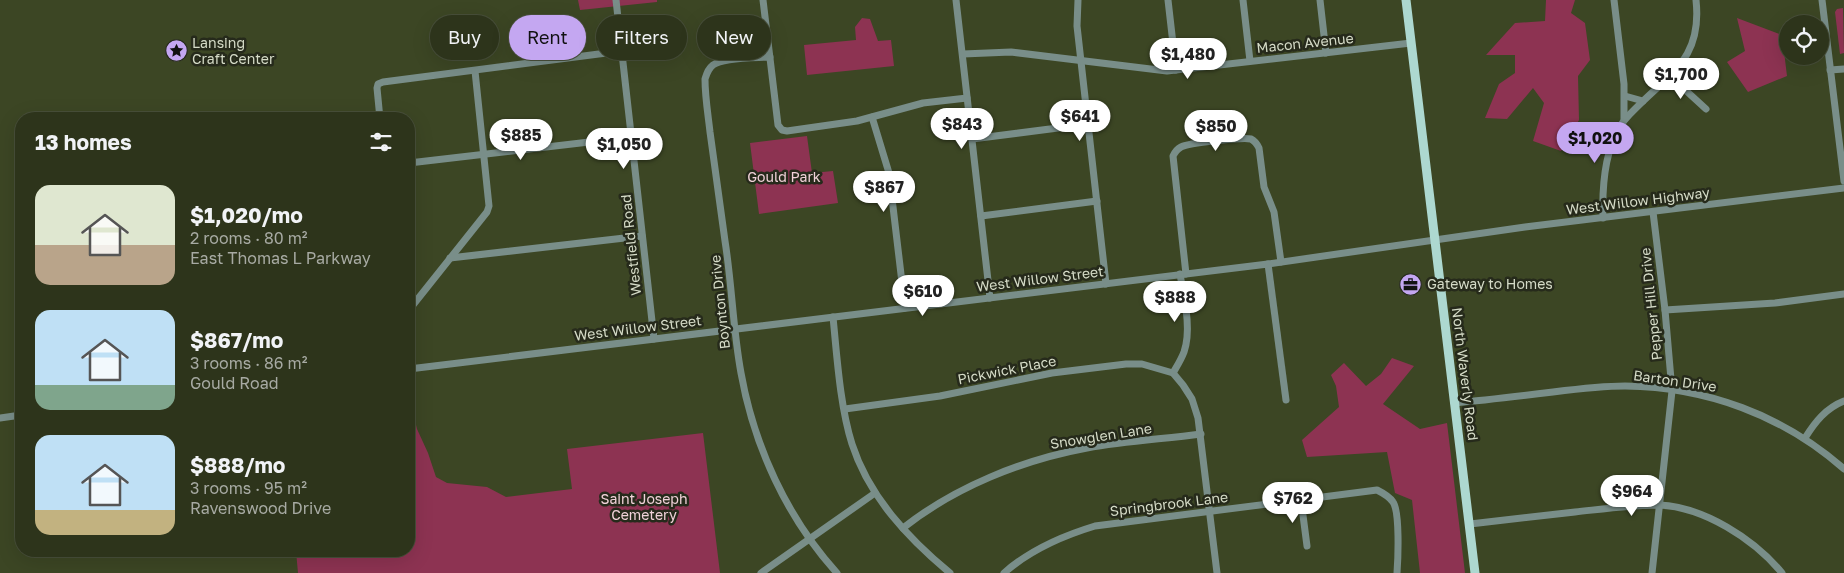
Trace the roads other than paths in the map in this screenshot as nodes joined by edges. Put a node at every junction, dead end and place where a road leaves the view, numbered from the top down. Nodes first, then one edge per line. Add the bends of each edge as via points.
1 (616, 0) edge
2 (763, 0) edge
3 (956, 0) edge
4 (1078, 0) edge
5 (1168, 0) edge
6 (1243, 0) edge
7 (1320, 0) edge
8 (1406, 0) edge
9 (1614, 0) edge
10 (1696, 0) edge
11 (1822, 0) edge
12 (618, 15) edge
13 (765, 15) edge
14 (1411, 43) junction
15 (1326, 53) junction
16 (596, 54) edge
17 (962, 54) junction
18 (623, 60) edge
19 (737, 60) edge
20 (770, 60) edge
21 (1082, 61) junction
22 (1250, 61) junction
23 (1844, 69) edge
24 (1176, 70) junction
25 (1830, 70) junction
26 (475, 71) junction
27 (1670, 76) junction
28 (1625, 96) junction
29 (967, 98) junction
30 (1643, 102) junction
31 (1706, 109) dead end
32 (379, 112) edge
33 (872, 117) junction
34 (1624, 120) junction
35 (1089, 124) junction
36 (632, 136) junction
37 (972, 139) junction
38 (485, 154) junction
39 (415, 163) edge
40 (1844, 181) edge
41 (1844, 188) edge
42 (1097, 201) junction
43 (1653, 212) junction
44 (981, 216) junction
45 (1603, 218) junction
46 (642, 236) junction
47 (1435, 240) junction
48 (450, 258) junction
49 (1281, 262) junction
50 (1268, 264) junction
51 (1183, 274) junction
52 (1106, 284) junction
53 (1844, 294) edge
54 (990, 298) junction
55 (415, 302) edge
56 (905, 308) junction
57 (1666, 310) junction
58 (833, 317) junction
59 (735, 329) junction
60 (654, 339) junction
61 (415, 368) edge
62 (1173, 373) junction
63 (1672, 391) junction
64 (1286, 400) dead end
65 (1844, 401) edge
66 (1454, 403) junction
67 (845, 409) junction
68 (15, 416) edge
69 (0, 418) edge
70 (1201, 434) junction
71 (1805, 438) junction
72 (1844, 469) edge
73 (875, 493) junction
74 (1301, 500) junction
75 (1660, 505) junction
76 (1210, 511) junction
77 (1470, 524) junction
78 (903, 528) junction
79 (810, 539) junction
80 (1307, 546) dead end
81 (761, 573) edge
82 (837, 573) edge
83 (950, 573) edge
84 (1004, 573) edge
85 (1217, 573) edge
86 (1397, 573) edge
87 (1475, 573) edge
88 (1652, 573) edge
89 (1782, 573) edge

1 - 12 street, Westfield Road
2 - 13 street
3 - 17 street
4 - 21 street via 1077,26
5 - 24 street
6 - 22 street
7 - 15 street
8 - 14 main road, North Waverly Road
9 - 28 street
10 - 27 street via 1694,40
11 - 25 street
14 - 15 street, Macon Avenue
14 - 47 main road, North Waverly Road
15 - 22 street, Macon Avenue
16 - 26 street
17 - 21 street, Macon Avenue via 1011,52
17 - 29 street
18 - 36 street, Westfield Road
19 - 59 street, Boynton Drive via 712,66 705,79
20 - 33 street via 778,125 782,130 844,124
21 - 24 street, Macon Avenue
21 - 35 street
22 - 24 street, Macon Avenue
23 - 25 street
25 - 40 street
26 - 32 street via 378,84
26 - 38 street
27 - 30 street
27 - 31 street
28 - 30 street
28 - 34 street
29 - 33 street via 923,103
29 - 37 street
30 - 34 street
33 - 56 street via 889,173
34 - 45 street via 1605,168
35 - 37 street
35 - 42 street
36 - 38 street
36 - 46 street, Westfield Road
37 - 44 street
38 - 39 street
38 - 48 street via 487,212
41 - 43 street, West Willow Highway
42 - 44 street
42 - 52 street
43 - 45 street, West Willow Highway
43 - 57 street, Pepper Hill Drive
44 - 54 street
45 - 47 street, West Willow Highway
46 - 48 street
46 - 60 street, Westfield Road
47 - 49 street, West Willow Street
47 - 66 main road, North Waverly Road
48 - 55 street
49 - 50 street, West Willow Street
49 - 51 street via 1274,212 1264,187 1259,148 1252,140 1238,139 1188,144 1180,147 1173,156
50 - 51 street, West Willow Street
50 - 64 street
51 - 52 street, West Willow Street
51 - 62 street via 1187,338
52 - 54 street, West Willow Street
53 - 57 street via 1775,303
54 - 56 street, West Willow Street
56 - 58 street, West Willow Street
57 - 63 street, Pepper Hill Drive
58 - 59 street, West Willow Street
58 - 67 street
59 - 60 street, West Willow Street
59 - 79 street, Boynton Drive via 745,394 764,455 782,494
60 - 61 street, West Willow Street
62 - 67 street, Pickwick Place via 1142,364 1126,364 1052,373 940,396
62 - 70 street via 1196,408
63 - 66 street, Barton Drive via 1606,387
63 - 71 street, Barton Drive via 1730,403 1767,417
63 - 75 street, Pepper Hill Drive
65 - 71 street via 1821,416
66 - 77 main road, North Waverly Road
67 - 73 street via 853,445
68 - 69 street
70 - 76 street
70 - 78 street, Snowglen Lane via 1085,448 1015,467 951,496
71 - 72 street, Barton Drive
73 - 78 street
73 - 79 street
74 - 76 street, Springbrook Lane
74 - 80 street
74 - 86 street, Springbrook Lane via 1378,490 1388,496 1397,512
75 - 77 street
75 - 88 street, Pepper Hill Drive
75 - 89 street via 1710,519 1737,532
76 - 84 street, Springbrook Lane via 1118,522 1068,534 1027,556
76 - 85 street
77 - 87 main road, North Waverly Road
78 - 83 street
79 - 81 street
79 - 82 street, Boynton Drive

